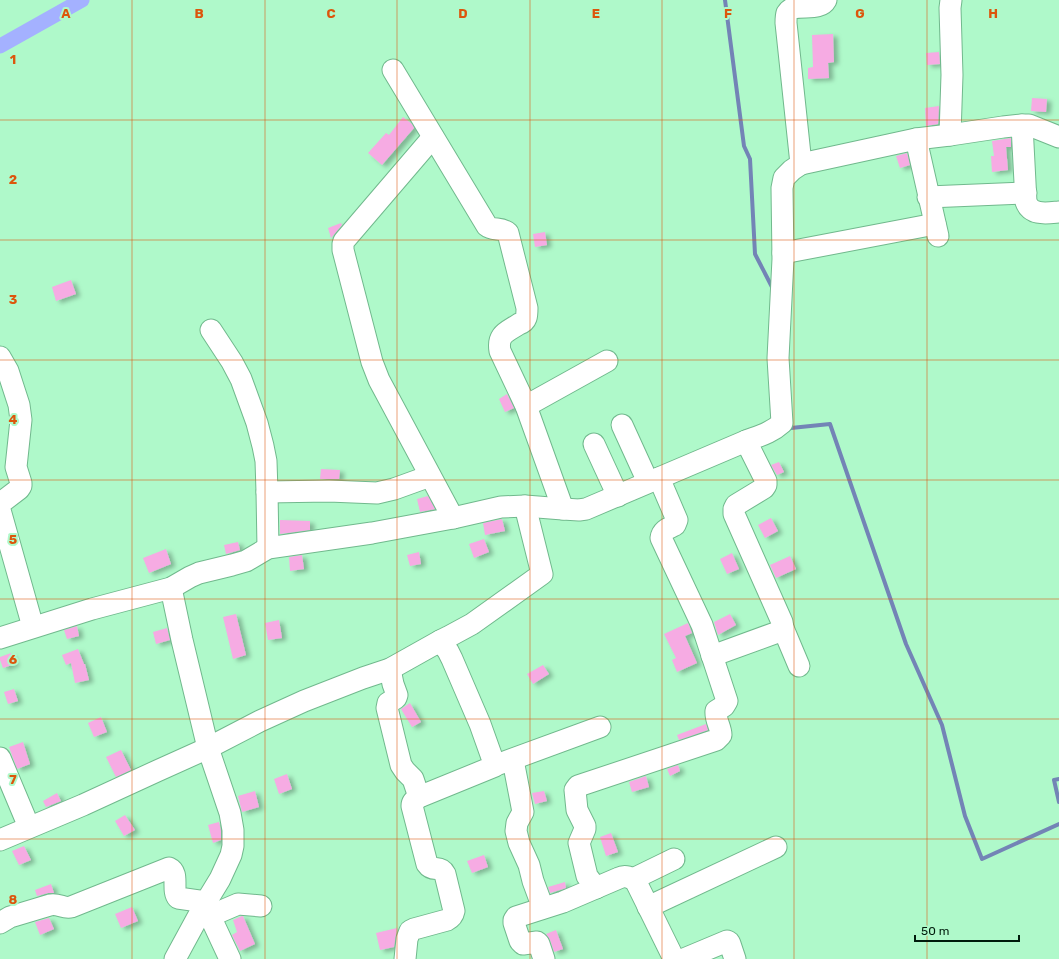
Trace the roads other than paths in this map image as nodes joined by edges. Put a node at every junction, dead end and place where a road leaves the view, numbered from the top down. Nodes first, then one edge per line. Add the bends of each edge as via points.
1 (826, 0) edge
2 (951, 0) edge
3 (393, 70) dead end
4 (1022, 125) junction
5 (950, 135) junction
6 (434, 137) junction
7 (1059, 137) edge
8 (916, 139) junction
9 (800, 164) junction
10 (1026, 193) junction
11 (928, 197) junction
12 (1059, 212) edge
13 (783, 253) junction
14 (211, 330) dead end
15 (0, 357) edge
16 (607, 362) dead end
17 (526, 406) junction
18 (622, 425) dead end
19 (746, 441) junction
20 (594, 444) dead end
21 (430, 476) junction
22 (654, 480) junction
23 (267, 492) junction
24 (618, 496) junction
25 (526, 506) junction
26 (563, 509) junction
27 (453, 518) junction
28 (268, 548) junction
29 (171, 588) junction
30 (33, 627) junction
31 (783, 628) junction
32 (0, 638) edge
33 (440, 640) junction
34 (712, 656) junction
35 (799, 666) dead end
36 (390, 668) junction
37 (600, 727) dead end
38 (208, 748) junction
39 (0, 758) edge
40 (504, 763) junction
41 (419, 797) junction
42 (29, 827) junction
43 (0, 840) edge
44 (776, 847) dead end
45 (674, 859) dead end
46 (634, 879) junction
47 (596, 888) junction
48 (261, 906) dead end
49 (648, 907) junction
50 (543, 908) junction
51 (208, 909) junction
52 (0, 923) edge
53 (175, 959) edge
54 (230, 959) edge
55 (405, 959) edge
56 (544, 959) edge
57 (676, 959) edge
58 (684, 959) edge
59 (735, 959) edge

1 - 9 street via 818,6 791,9 787,14
2 - 5 street
3 - 6 street
4 - 5 street
4 - 7 street via 1030,125
4 - 10 street
5 - 8 street
6 - 17 street via 487,226 508,233 527,317 524,322 504,333 498,343
6 - 21 street via 343,244 372,362
8 - 9 street
8 - 11 street
9 - 13 street via 784,178 782,188
10 - 11 street
10 - 12 street via 1026,202 1034,211
11 - 13 street via 937,230
13 - 19 street via 778,358 782,422 769,432
14 - 23 street via 238,374 257,423 264,446
15 - 30 street via 8,371 19,405 21,420 16,467 21,483 19,489 2,502 0,510
16 - 17 street
17 - 26 street
18 - 22 street
19 - 22 street
19 - 31 street via 766,485 736,505 734,514
20 - 24 street
21 - 23 street via 377,493
21 - 27 street
22 - 24 street
22 - 34 street via 677,520 677,523 661,536 702,625
23 - 28 street
24 - 26 street via 586,509
25 - 26 street
25 - 27 street via 500,507
25 - 33 street via 542,574 472,624
27 - 28 street via 372,534
28 - 29 street via 246,561 199,573
29 - 30 street
29 - 38 street
30 - 32 street
31 - 34 street via 781,631
31 - 35 street
33 - 36 street
33 - 40 street via 452,659 480,724
34 - 47 street via 727,702 715,714 721,732 719,738 578,786 575,790 577,810 585,826 579,843 587,876
36 - 38 street via 260,720
36 - 41 street via 392,684 397,695 387,708 401,765 413,779
37 - 40 street
38 - 42 street
38 - 51 street via 230,814 234,846
39 - 42 street
40 - 41 street
40 - 50 street via 523,812 516,831 520,847 529,865
41 - 55 street via 414,800 412,806 427,864 429,868 443,870 446,874 454,912 447,920 410,930
42 - 43 street
44 - 49 street
45 - 46 street
46 - 47 street via 622,876
46 - 49 street
47 - 50 street
48 - 51 street via 238,904
49 - 57 street
50 - 56 street via 516,917 514,923 520,941 523,944 537,942
51 - 52 street via 175,895 175,875 169,868 71,908 53,904 10,917
51 - 53 street
51 - 54 street
58 - 59 street via 729,942

